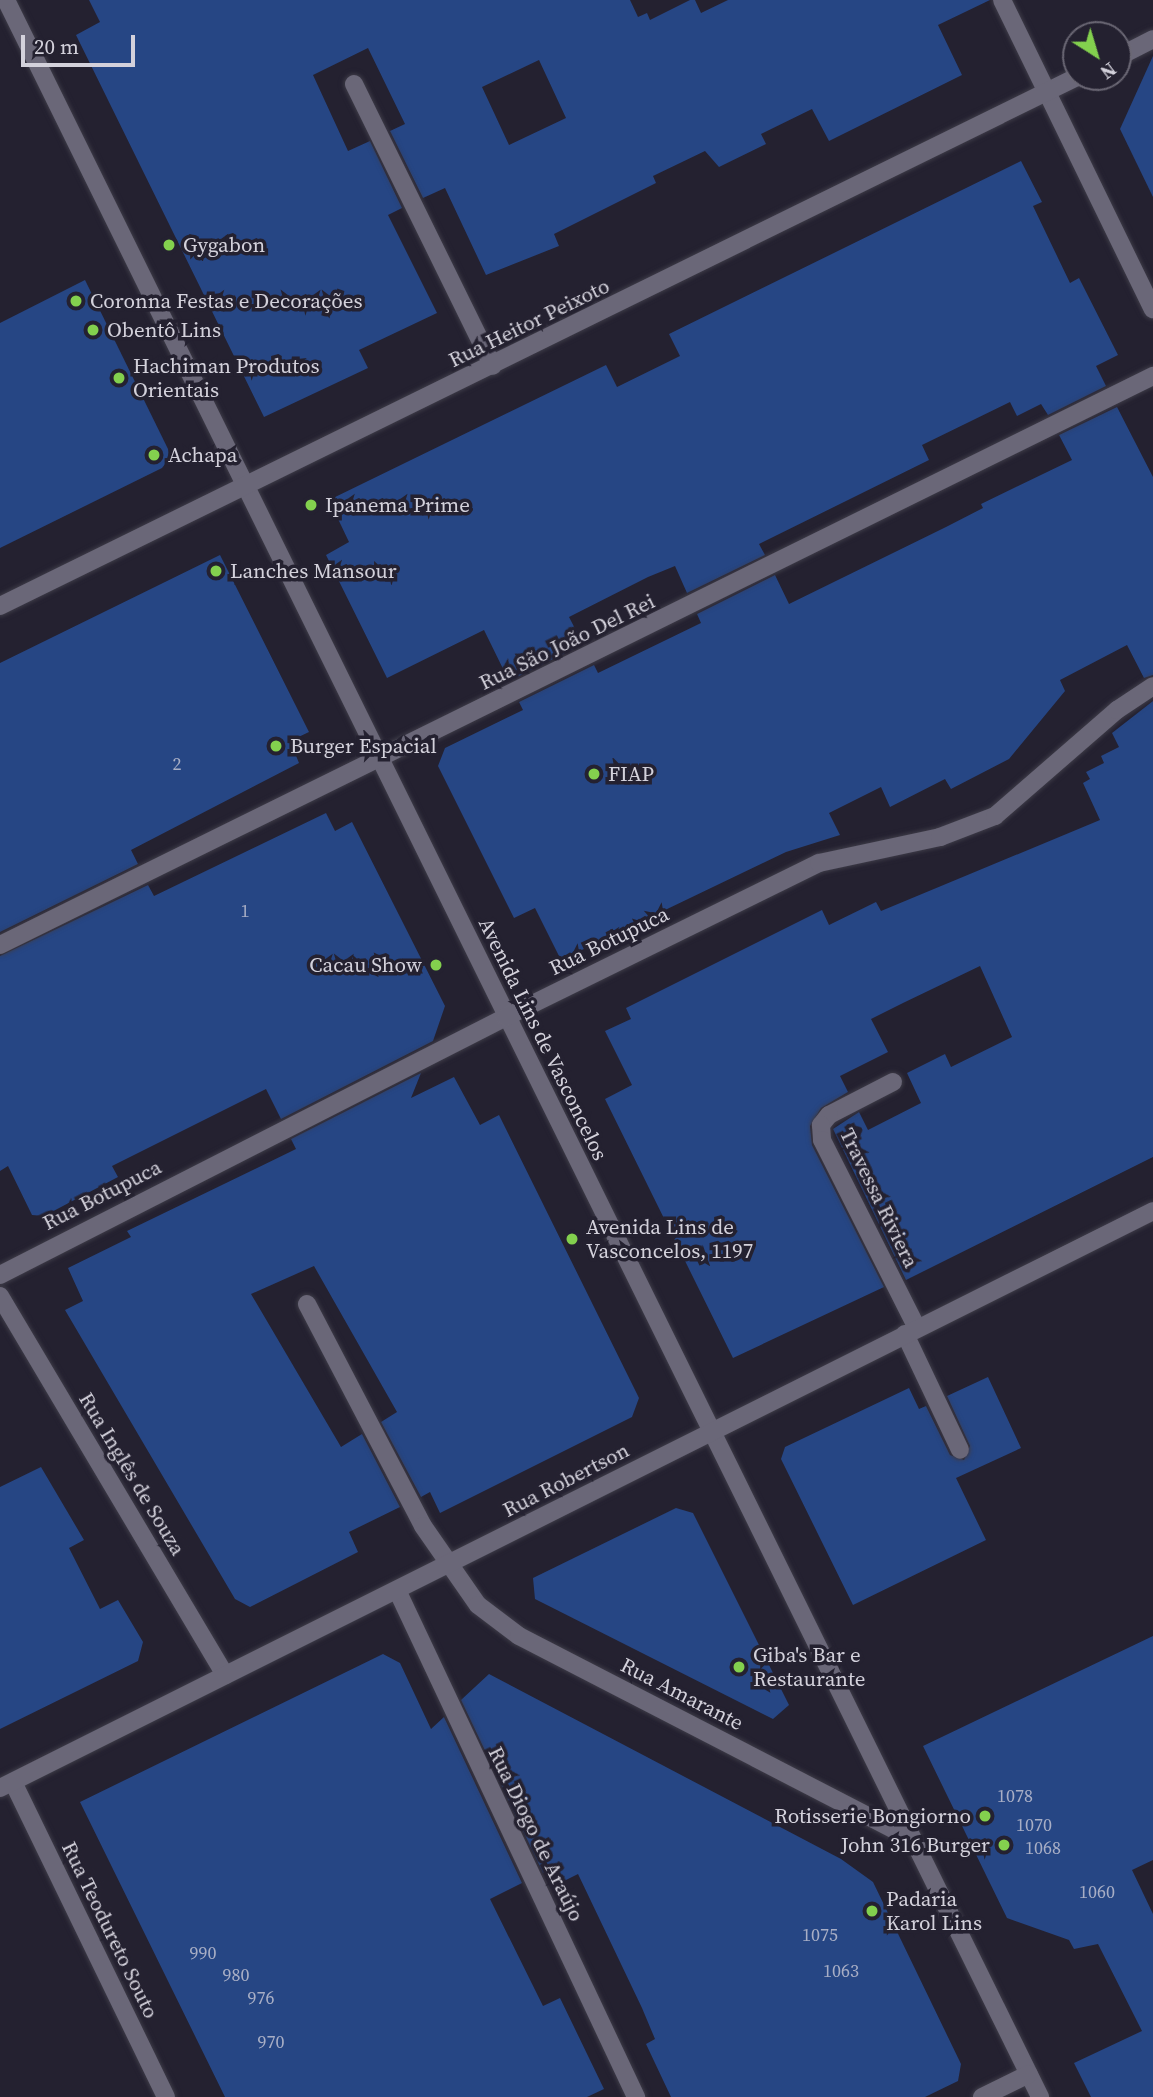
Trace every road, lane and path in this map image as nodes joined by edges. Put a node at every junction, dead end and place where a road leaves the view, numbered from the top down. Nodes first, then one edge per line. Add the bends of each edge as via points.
1 (6, 0) edge
2 (1002, 0) edge
3 (1153, 39) edge
4 (1132, 50) edge
5 (354, 84) dead end
6 (1062, 84) edge
7 (1047, 92) junction
8 (1153, 309) edge
9 (493, 366) junction
10 (1153, 376) edge
11 (245, 488) junction
12 (0, 606) edge
13 (1153, 686) edge
14 (379, 760) junction
15 (0, 945) edge
16 (506, 1017) junction
17 (893, 1082) dead end
18 (1153, 1211) edge
19 (0, 1275) edge
20 (0, 1296) edge
21 (307, 1304) dead end
22 (911, 1331) junction
23 (711, 1432) junction
24 (960, 1450) dead end
25 (448, 1567) junction
26 (397, 1590) junction
27 (225, 1675) junction
28 (7, 1785) edge
29 (913, 1839) junction
30 (1029, 2074) junction
31 (166, 2097) edge
32 (636, 2097) edge
33 (982, 2097) edge
34 (1040, 2097) edge

1 - 11 street, Avenida Lins de Vasconcelos
2 - 7 street
3 - 4 street
5 - 9 street
6 - 7 street, Rua Heitor Peixoto
7 - 8 street
7 - 9 street, Rua Heitor Peixoto
9 - 11 street, Rua Heitor Peixoto
10 - 14 street, Rua São João Del Rei
11 - 12 street, Rua Heitor Peixoto
11 - 14 street, Avenida Lins de Vasconcelos
13 - 16 street, Rua Botupuca via 1116,710 995,817 940,837 819,863
14 - 15 street, Rua São João Del Rei
14 - 16 street, Avenida Lins de Vasconcelos
16 - 19 street, Rua Botupuca
16 - 23 street, Avenida Lins de Vasconcelos
17 - 22 street, Travessa Riviera via 829,1115 821,1125 821,1140
18 - 22 street, Rua Robertson
20 - 27 street, Rua Inglês de Souza
21 - 25 street, Rua Amarante
22 - 23 street, Rua Robertson
22 - 24 street, Travessa Riviera
23 - 25 street, Rua Robertson
23 - 29 street, Avenida Lins de Vasconcelos
25 - 26 street, Rua Robertson
25 - 29 street, Rua Amarante via 478,1605 519,1636
26 - 27 street, Rua Robertson
26 - 32 street, Rua Diogo de Araújo
27 - 28 street, Rua Robertson
28 - 31 street, Rua Teodureto Souto
29 - 30 street, Avenida Lins de Vasconcelos
30 - 33 street
30 - 34 street, Avenida Lins de Vasconcelos

